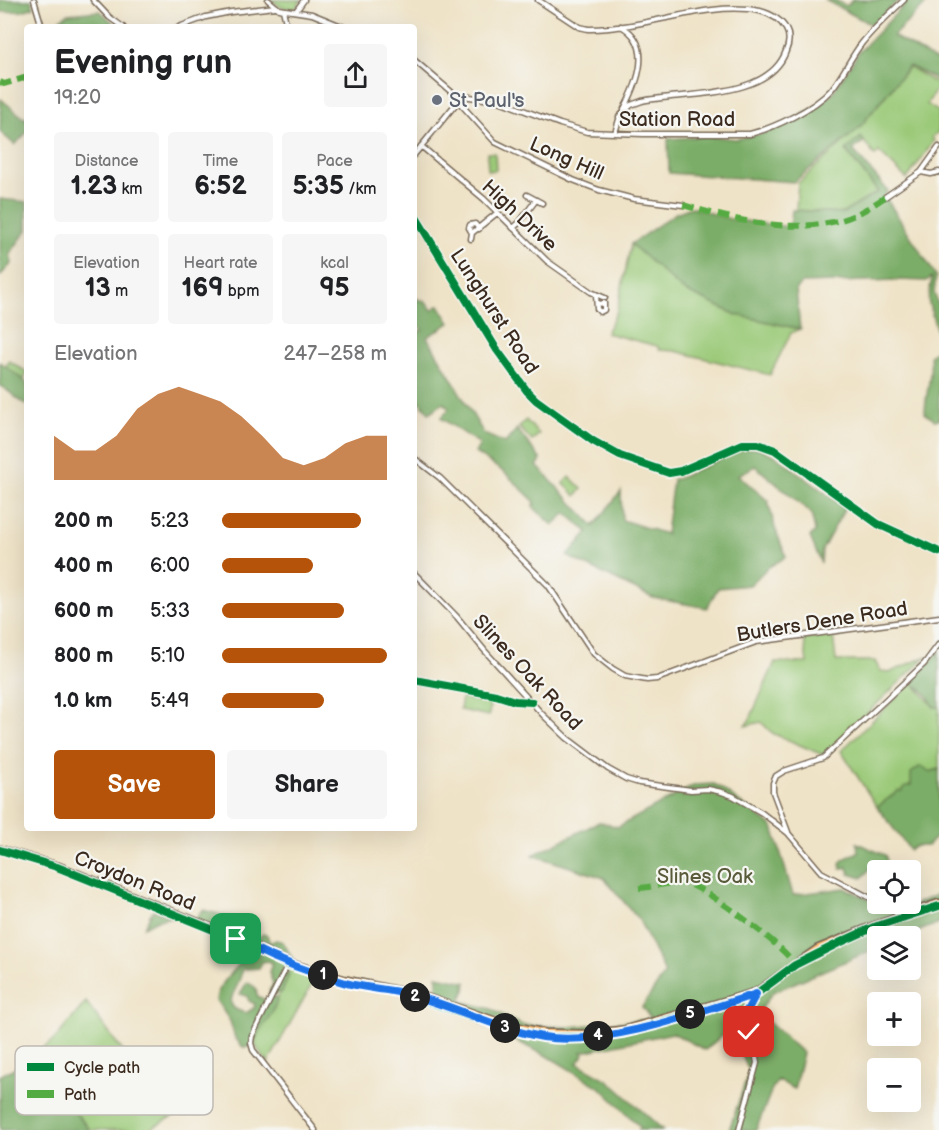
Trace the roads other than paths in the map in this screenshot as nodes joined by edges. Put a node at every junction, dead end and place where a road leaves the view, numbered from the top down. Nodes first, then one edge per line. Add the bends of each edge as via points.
1 (34, 0) edge
2 (93, 0) edge
3 (268, 0) edge
4 (304, 0) edge
5 (538, 0) edge
6 (904, 0) edge
7 (275, 7) junction
8 (284, 10) junction
9 (296, 11) junction
10 (41, 24) edge
11 (119, 24) edge
12 (187, 24) edge
13 (286, 24) edge
14 (336, 24) edge
15 (621, 26) junction
16 (417, 63) edge
17 (459, 98) junction
18 (620, 117) junction
19 (615, 133) junction
20 (421, 146) junction
21 (939, 147) edge
22 (417, 151) edge
23 (921, 172) junction
24 (939, 172) edge
25 (527, 195) dead end
26 (885, 197) dead end
27 (536, 200) junction
28 (542, 203) dead end
29 (682, 205) dead end
30 (497, 213) junction
31 (417, 219) edge
32 (513, 228) junction
33 (479, 229) junction
34 (472, 233) junction
35 (471, 240) dead end
36 (596, 295) junction
37 (605, 298) dead end
38 (598, 304) dead end
39 (417, 460) edge
40 (939, 552) edge
41 (417, 576) edge
42 (939, 617) edge
43 (939, 644) edge
44 (783, 826) junction
45 (0, 848) edge
46 (867, 897) edge
47 (939, 902) edge
48 (899, 916) joint
49 (289, 962) junction
50 (756, 991) junction
51 (315, 1130) edge
52 (739, 1130) edge

1 - 10 street
2 - 11 street
3 - 7 street
4 - 9 street
5 - 15 street via 584,28
6 - 19 street, Station Road via 863,42 829,92 762,131 724,135
7 - 8 street
7 - 12 street via 231,12
8 - 9 street
8 - 13 street
9 - 14 street
15 - 18 street via 635,37 641,56 634,87
15 - 18 street via 719,10 753,11 778,20 786,29 789,42 774,70 751,84 642,101 631,105
16 - 17 street, Station Road
17 - 19 street, Station Road via 499,101 572,128
17 - 20 street
17 - 29 street, Long Hill via 495,141 573,180 634,199
18 - 19 street
20 - 22 street
20 - 30 street, High Drive
21 - 23 street
23 - 24 street
23 - 26 street
25 - 27 street
27 - 28 street
27 - 32 street
30 - 32 street, High Drive
30 - 33 street
31 - 40 street, Lunghurst Road via 497,350 527,391 593,441 620,456 669,473 743,444 767,446 878,524
32 - 36 street, High Drive via 547,261
33 - 34 street
33 - 34 street via 471,224
34 - 35 street
36 - 37 street, High Drive
36 - 38 street
39 - 42 street, Butlers Dene Road via 440,478 548,585 594,654 631,678 657,679 756,642
41 - 44 street, Slines Oak Road via 543,715 608,769 639,783 722,792
43 - 44 street via 924,664 823,758 776,776 773,792
44 - 46 street, Slines Oak Road via 822,872
45 - 49 main road, Croydon Road via 58,865
47 - 48 main road
48 - 50 main road, Croydon Road via 817,948
49 - 50 main road, Croydon Road via 419,994 501,1022 545,1032 624,1029
49 - 51 street via 251,1043
50 - 52 street via 744,1016 757,1063

